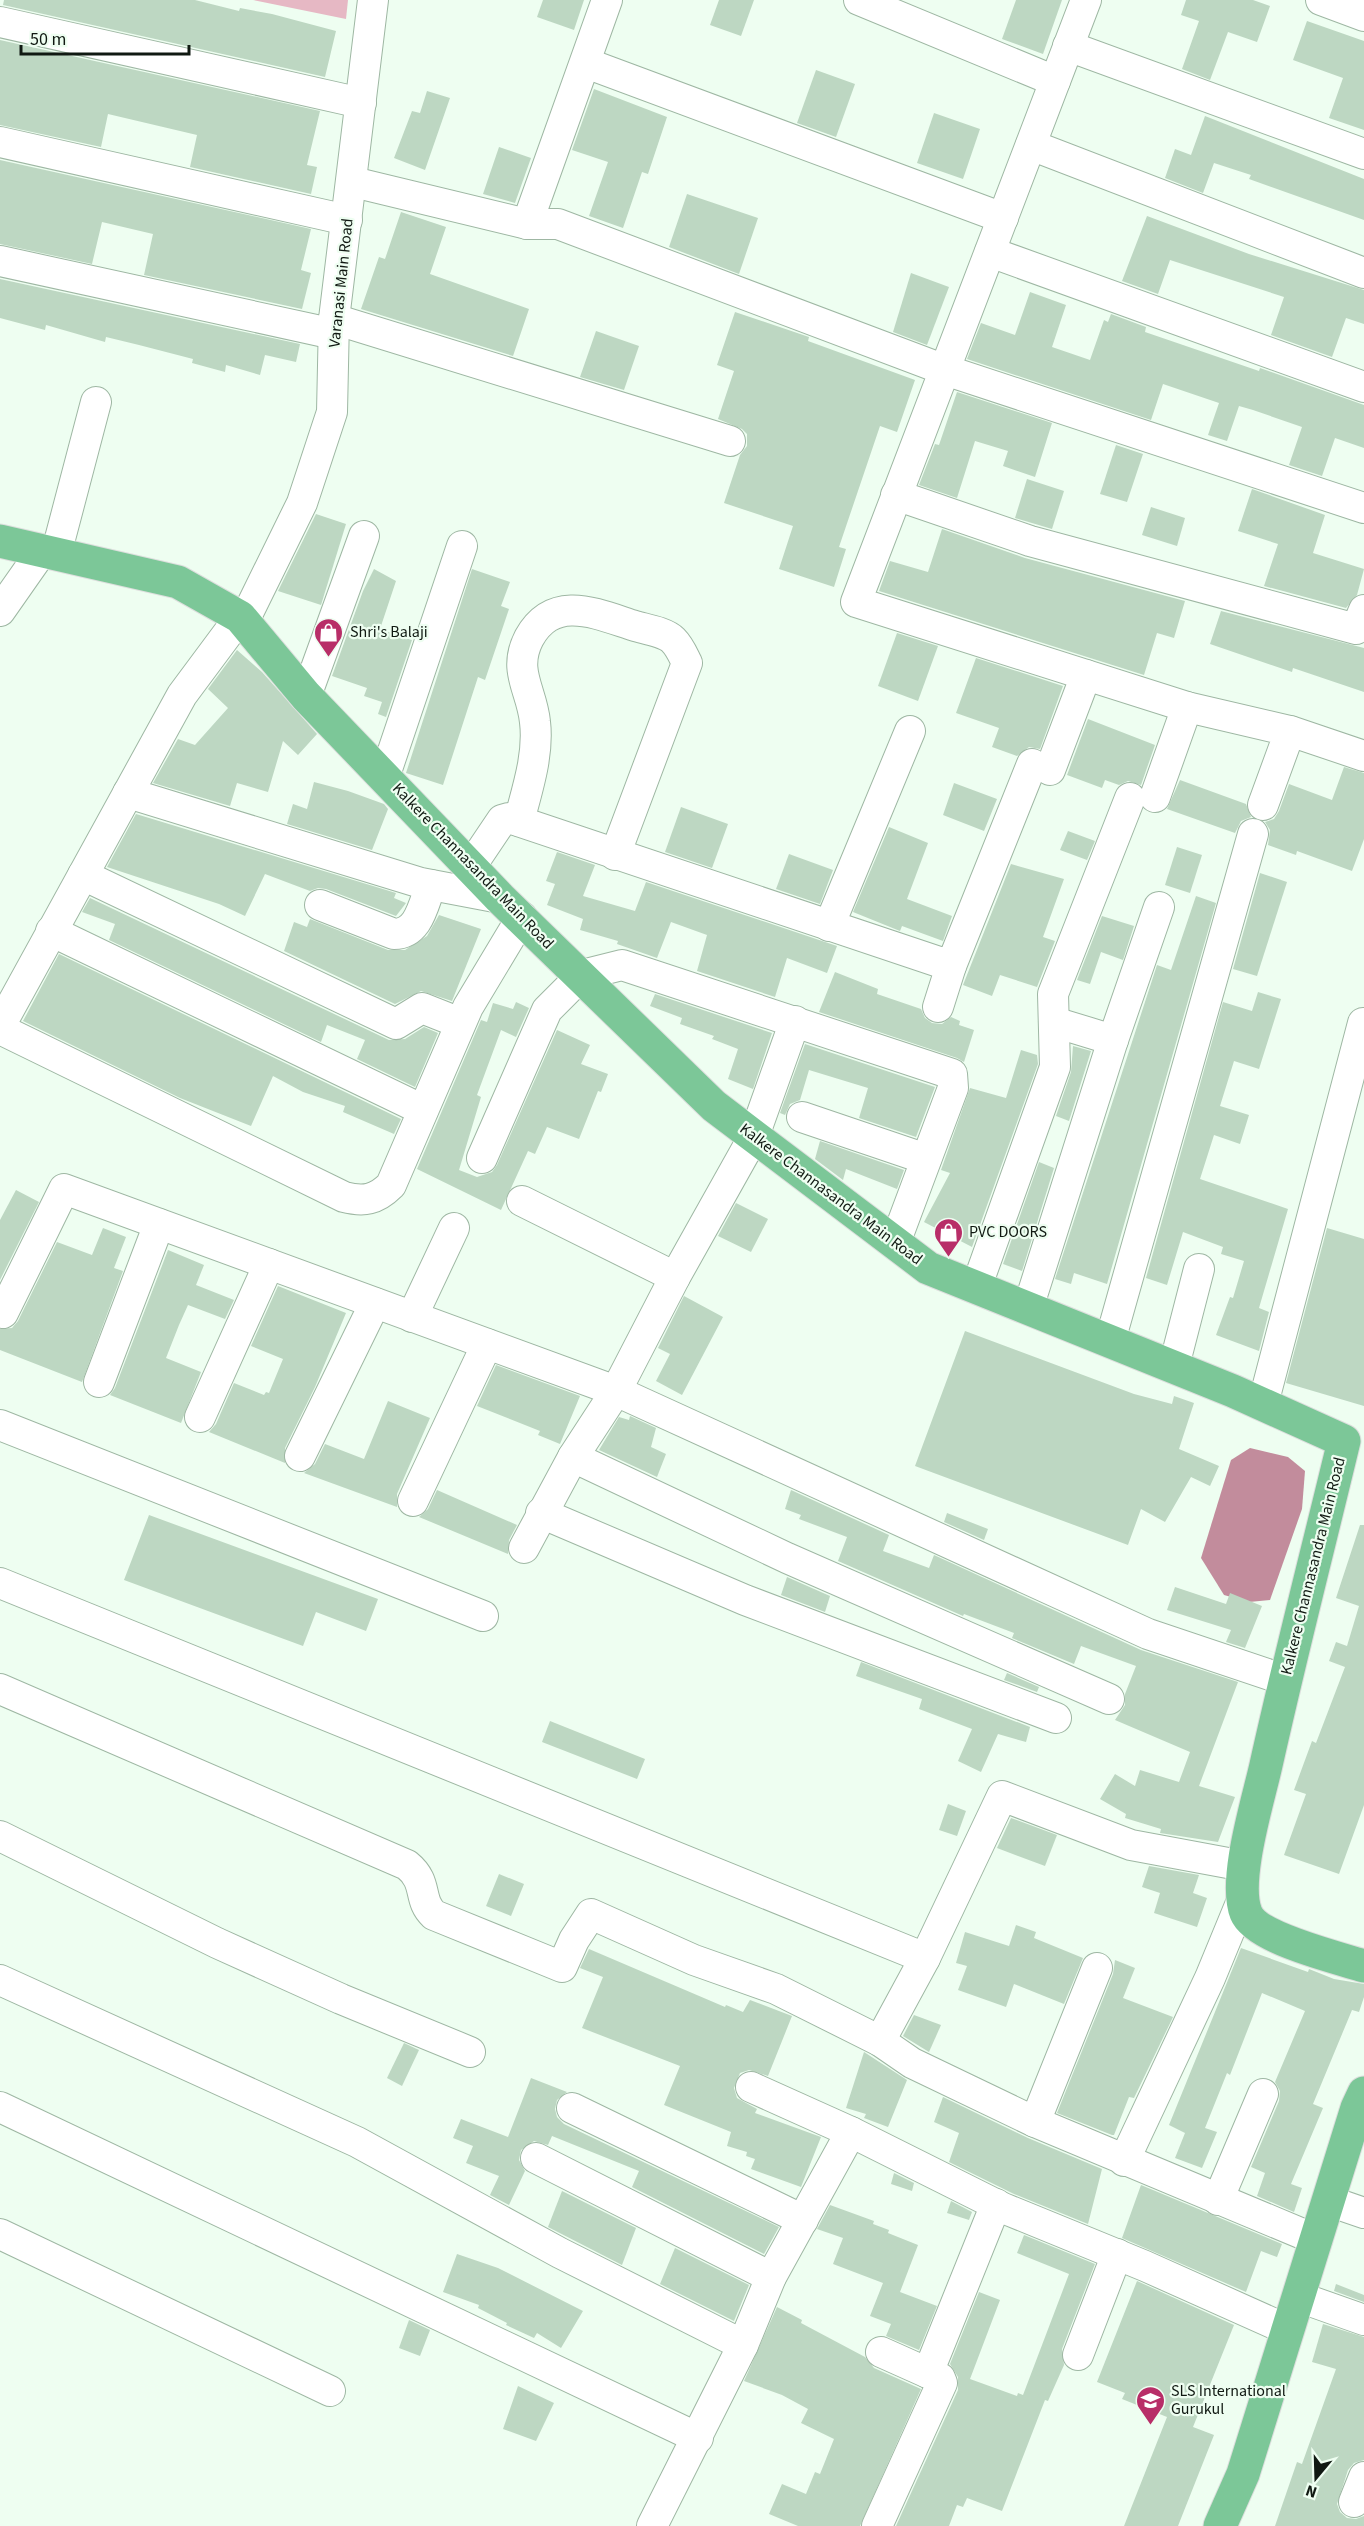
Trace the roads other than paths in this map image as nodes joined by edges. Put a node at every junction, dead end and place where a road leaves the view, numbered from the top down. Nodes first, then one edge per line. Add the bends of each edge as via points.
1 (373, 0) edge
2 (607, 0) edge
3 (860, 0) edge
4 (1086, 0) edge
5 (1321, 0) edge
6 (1364, 16) edge
7 (0, 22) edge
8 (1068, 46) junction
9 (586, 63) junction
10 (1055, 81) junction
11 (361, 104) junction
12 (0, 142) edge
13 (1031, 145) junction
14 (1364, 154) edge
15 (353, 182) junction
16 (1003, 218) junction
17 (347, 220) junction
18 (527, 224) junction
19 (990, 252) junction
20 (0, 261) edge
21 (1364, 273) edge
22 (334, 327) junction
23 (945, 370) junction
24 (1364, 387) edge
25 (96, 402) dead end
26 (730, 441) dead end
27 (896, 495) junction
28 (1364, 508) edge
29 (364, 536) dead end
30 (0, 541) edge
31 (462, 546) dead end
32 (49, 553) junction
33 (1364, 610) edge
34 (0, 611) edge
35 (242, 619) junction
36 (1086, 675) junction
37 (306, 696) junction
38 (1187, 707) junction
39 (910, 731) dead end
40 (1290, 731) junction
41 (1364, 756) edge
42 (385, 775) junction
43 (128, 793) junction
44 (1263, 805) dead end
45 (519, 821) junction
46 (1253, 834) dead end
47 (615, 855) junction
48 (471, 866) junction
49 (83, 875) junction
50 (431, 885) junction
51 (320, 905) dead end
52 (1159, 907) dead end
53 (511, 908) junction
54 (830, 926) junction
55 (51, 931) junction
56 (951, 966) junction
57 (582, 975) junction
58 (938, 1007) dead end
59 (795, 1021) junction
60 (1054, 1022) junction
61 (460, 1023) junction
62 (1363, 1023) edge
63 (0, 1027) edge
64 (1113, 1040) junction
65 (423, 1110) junction
66 (802, 1117) dead end
67 (754, 1136) junction
68 (482, 1158) dead end
69 (927, 1159) junction
70 (522, 1201) dead end
71 (159, 1224) junction
72 (454, 1228) dead end
73 (895, 1243) junction
74 (269, 1264) junction
75 (1199, 1269) dead end
76 (675, 1277) junction
77 (975, 1288) junction
78 (375, 1303) junction
79 (1028, 1308) junction
80 (3, 1313) dead end
81 (412, 1317) junction
82 (1110, 1341) junction
83 (487, 1344) junction
84 (1174, 1366) junction
85 (99, 1382) dead end
86 (616, 1391) junction
87 (1263, 1404) junction
88 (200, 1417) dead end
89 (0, 1425) edge
90 (1354, 1446) edge
91 (300, 1456) dead end
92 (573, 1457) junction
93 (413, 1501) dead end
94 (541, 1513) junction
95 (524, 1548) dead end
96 (0, 1583) edge
97 (483, 1616) dead end
98 (1285, 1680) junction
99 (0, 1689) edge
100 (1109, 1699) dead end
101 (1056, 1718) dead end
102 (0, 1836) edge
103 (1244, 1882) junction
104 (925, 1958) junction
105 (1364, 1966) edge
106 (1097, 1968) dead end
107 (0, 1980) edge
108 (880, 2041) junction
109 (470, 2052) dead end
110 (751, 2087) dead end
111 (1364, 2093) edge
112 (1263, 2094) dead end
113 (0, 2108) edge
114 (572, 2108) dead end
115 (1035, 2122) junction
116 (851, 2132) junction
117 (1355, 2141) edge
118 (536, 2158) dead end
119 (1124, 2161) junction
120 (1218, 2200) junction
121 (1329, 2201) junction
122 (996, 2204) junction
123 (1364, 2213) edge
124 (803, 2220) junction
125 (0, 2234) edge
126 (1317, 2240) junction
127 (1117, 2254) junction
128 (771, 2277) junction
129 (1299, 2297) junction
130 (1364, 2320) edge
131 (1288, 2330) junction
132 (743, 2345) junction
133 (881, 2352) dead end
134 (1078, 2355) dead end
135 (928, 2373) junction
136 (330, 2391) dead end
137 (698, 2438) junction
138 (652, 2526) edge
139 (877, 2526) edge
140 (1220, 2526) edge

1 - 11 street, Varanasi Main Road
2 - 9 street
3 - 10 street
4 - 8 street
5 - 6 street
7 - 11 street
8 - 10 street
8 - 14 street
9 - 16 street
9 - 18 street
10 - 13 street
11 - 15 street, Varanasi Main Road
12 - 17 street
13 - 16 street
13 - 21 street
15 - 17 street, Varanasi Main Road
15 - 18 street
16 - 19 street
17 - 22 street, Varanasi Main Road
18 - 23 street via 558,224
19 - 23 street
19 - 24 street
20 - 22 street
22 - 26 street
22 - 35 street, Varanasi Main Road via 332,412 302,503
23 - 27 street
23 - 28 street
25 - 32 street
27 - 33 street via 1030,541 1356,628
27 - 36 street via 855,602
29 - 37 street
30 - 32 main road, Kalkere Channasandra Main Road
31 - 42 street
32 - 34 street
32 - 35 main road, Kalkere Channasandra Main Road via 178,582
35 - 37 main road, Kalkere Channasandra Main Road
35 - 43 street, Varanasi Main Road via 182,695
36 - 38 street
36 - 56 street
37 - 42 main road, Kalkere Channasandra Main Road
38 - 40 street
38 - 60 street via 1053,994
39 - 54 street
40 - 41 street
40 - 44 street
42 - 48 main road, Kalkere Channasandra Main Road
43 - 49 street, Varanasi Main Road
43 - 50 street
45 - 47 street
45 - 47 street via 535,747 535,722 521,663 530,636 563,610 582,609 671,638 687,663
45 - 48 street via 502,820
46 - 82 street
47 - 54 street
48 - 53 main road, Kalkere Channasandra Main Road
49 - 55 street, Varanasi Main Road
49 - 61 street via 396,1024 422,1008
50 - 51 street via 414,927 405,934 394,934
50 - 53 street
52 - 64 street
53 - 57 main road, Kalkere Channasandra Main Road
53 - 61 street
54 - 56 street
55 - 63 street, Varanasi Main Road
55 - 65 street
56 - 58 street
57 - 59 street via 622,965
57 - 67 main road, Kalkere Channasandra Main Road via 714,1106
57 - 68 street via 547,1010
59 - 67 street
59 - 69 street via 952,1074 953,1088
60 - 64 street
60 - 77 street via 1055,1067
61 - 65 street
62 - 87 street
63 - 65 street via 359,1201 382,1194 391,1185
64 - 79 street
66 - 69 street
67 - 73 main road, Kalkere Channasandra Main Road
67 - 76 street
69 - 73 street
70 - 76 street
71 - 74 street
71 - 80 street via 64,1189
71 - 85 street
72 - 81 street
73 - 77 main road, Kalkere Channasandra Main Road via 928,1268
74 - 78 street
74 - 88 street
75 - 84 street
76 - 86 street
77 - 79 main road, Kalkere Channasandra Main Road
78 - 81 street
78 - 91 street
79 - 82 main road, Kalkere Channasandra Main Road
81 - 83 street
82 - 84 main road, Kalkere Channasandra Main Road
83 - 86 street
83 - 93 street
84 - 87 main road, Kalkere Channasandra Main Road
86 - 92 street
86 - 98 street via 1148,1634
87 - 90 main road, Kalkere Channasandra Main Road
89 - 97 street
90 - 98 main road, Kalkere Channasandra Main Road
92 - 94 street
92 - 100 street via 788,1558
94 - 95 street
94 - 101 street via 745,1600
96 - 104 street
98 - 103 main road, Kalkere Channasandra Main Road
99 - 108 street via 407,1865 418,1874 428,1910 489,1939 562,1967 591,1914 694,1960 776,1989
102 - 109 street via 227,1948
103 - 104 street via 1002,1796
103 - 105 main road via 1246,1914 1259,1930
103 - 119 street via 1210,1978
104 - 108 street
106 - 115 street
107 - 132 street via 357,2142 560,2253
108 - 115 street via 912,2063
110 - 116 street
111 - 117 main road
112 - 120 street
113 - 137 street
114 - 124 street
115 - 119 street
116 - 122 street
116 - 124 street
117 - 121 main road
118 - 128 street
119 - 120 street
120 - 126 street
121 - 123 street
121 - 126 main road
122 - 127 street
122 - 135 street
124 - 128 street
125 - 136 street
126 - 129 main road
127 - 131 street
127 - 134 street
128 - 132 street
129 - 130 street
129 - 131 main road
131 - 140 main road via 1243,2474
132 - 137 street
133 - 135 street
135 - 139 street via 942,2383
137 - 138 street

